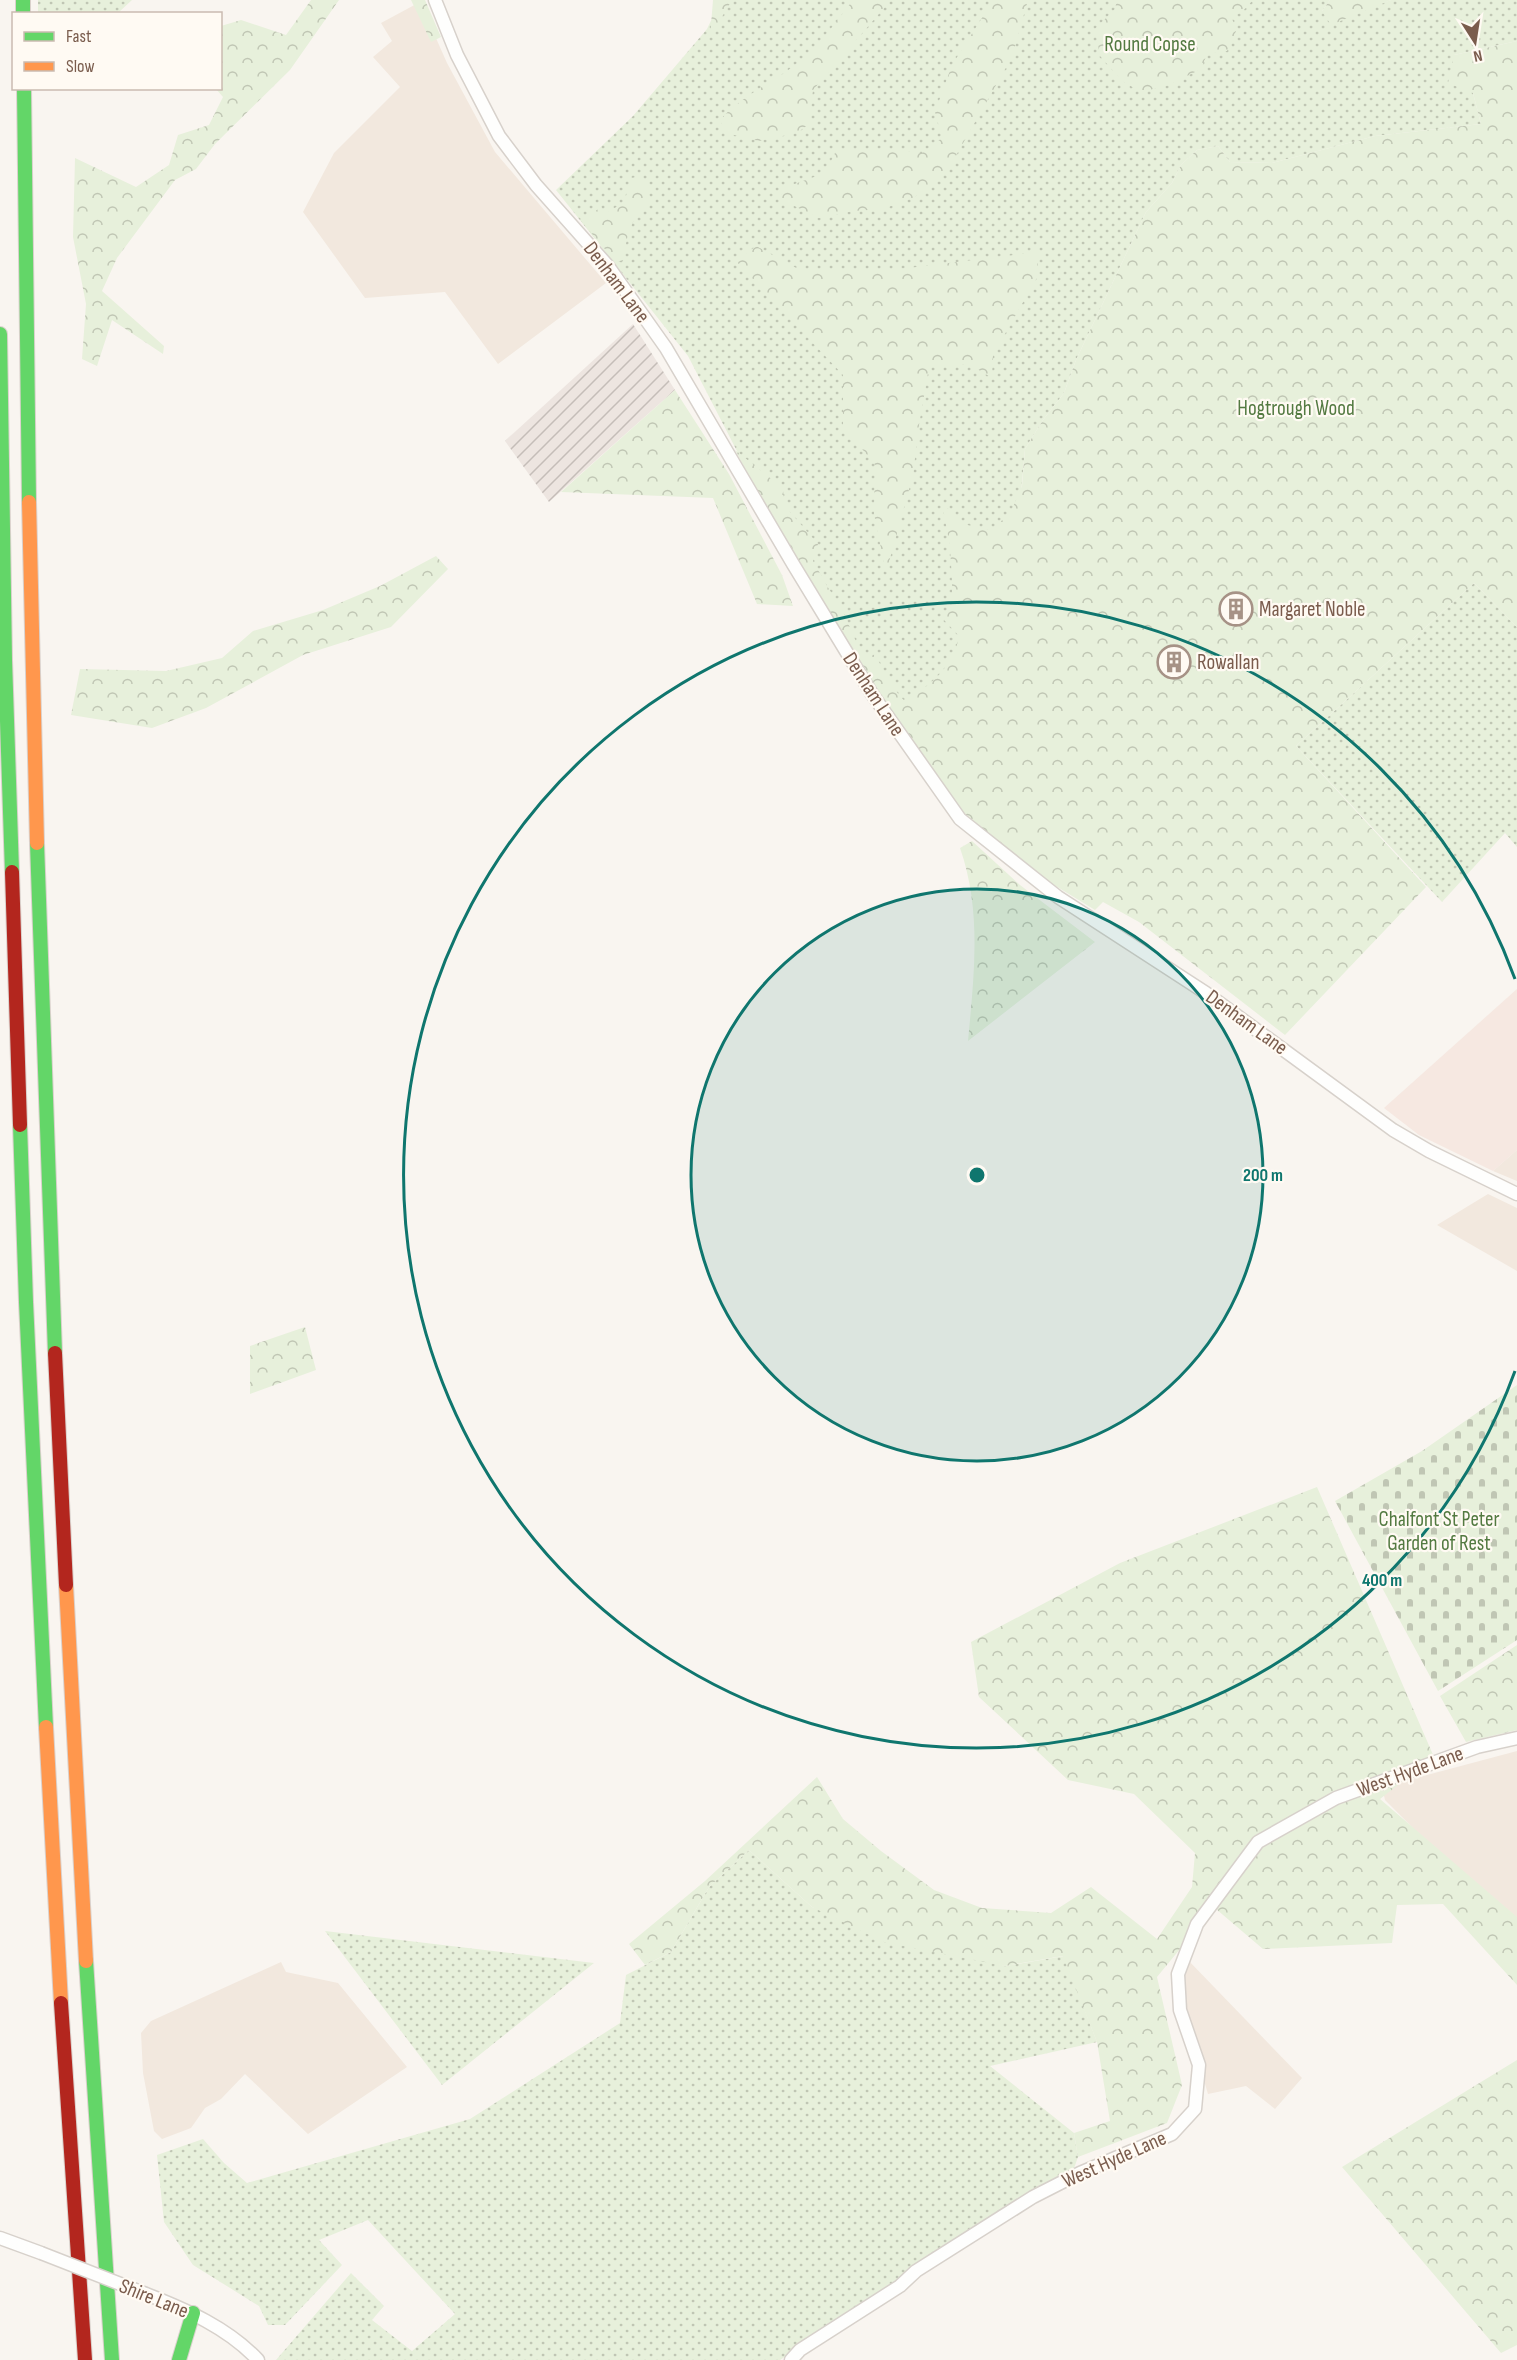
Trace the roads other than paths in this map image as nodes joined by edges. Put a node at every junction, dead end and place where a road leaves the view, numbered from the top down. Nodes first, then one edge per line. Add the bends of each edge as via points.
1 (435, 0) edge
2 (24, 90) edge
3 (0, 334) edge
4 (1516, 1191) edge
5 (1517, 1738) edge
6 (0, 2238) edge
7 (193, 2313) junction
8 (253, 2358) edge
9 (85, 2360) edge
10 (112, 2360) edge
11 (179, 2360) edge
12 (791, 2360) edge

1 - 4 street, Denham Lane via 457,55 499,136 536,185 608,266 666,348 872,694 960,819 1058,897 1206,993 1393,1130
2 - 10 highway via 33,684 53,1305 68,1637
3 - 9 highway via 6,707 26,1302 41,1641
5 - 12 street, West Hyde Lane via 1477,1747 1336,1798 1258,1842 1197,1924 1178,1974 1180,2010 1198,2065 1195,2109 1172,2134 1080,2173 1023,2203 916,2271
6 - 7 street, Shire Lane, bridge
7 - 8 street, Shire Lane via 216,2326
7 - 11 highway

